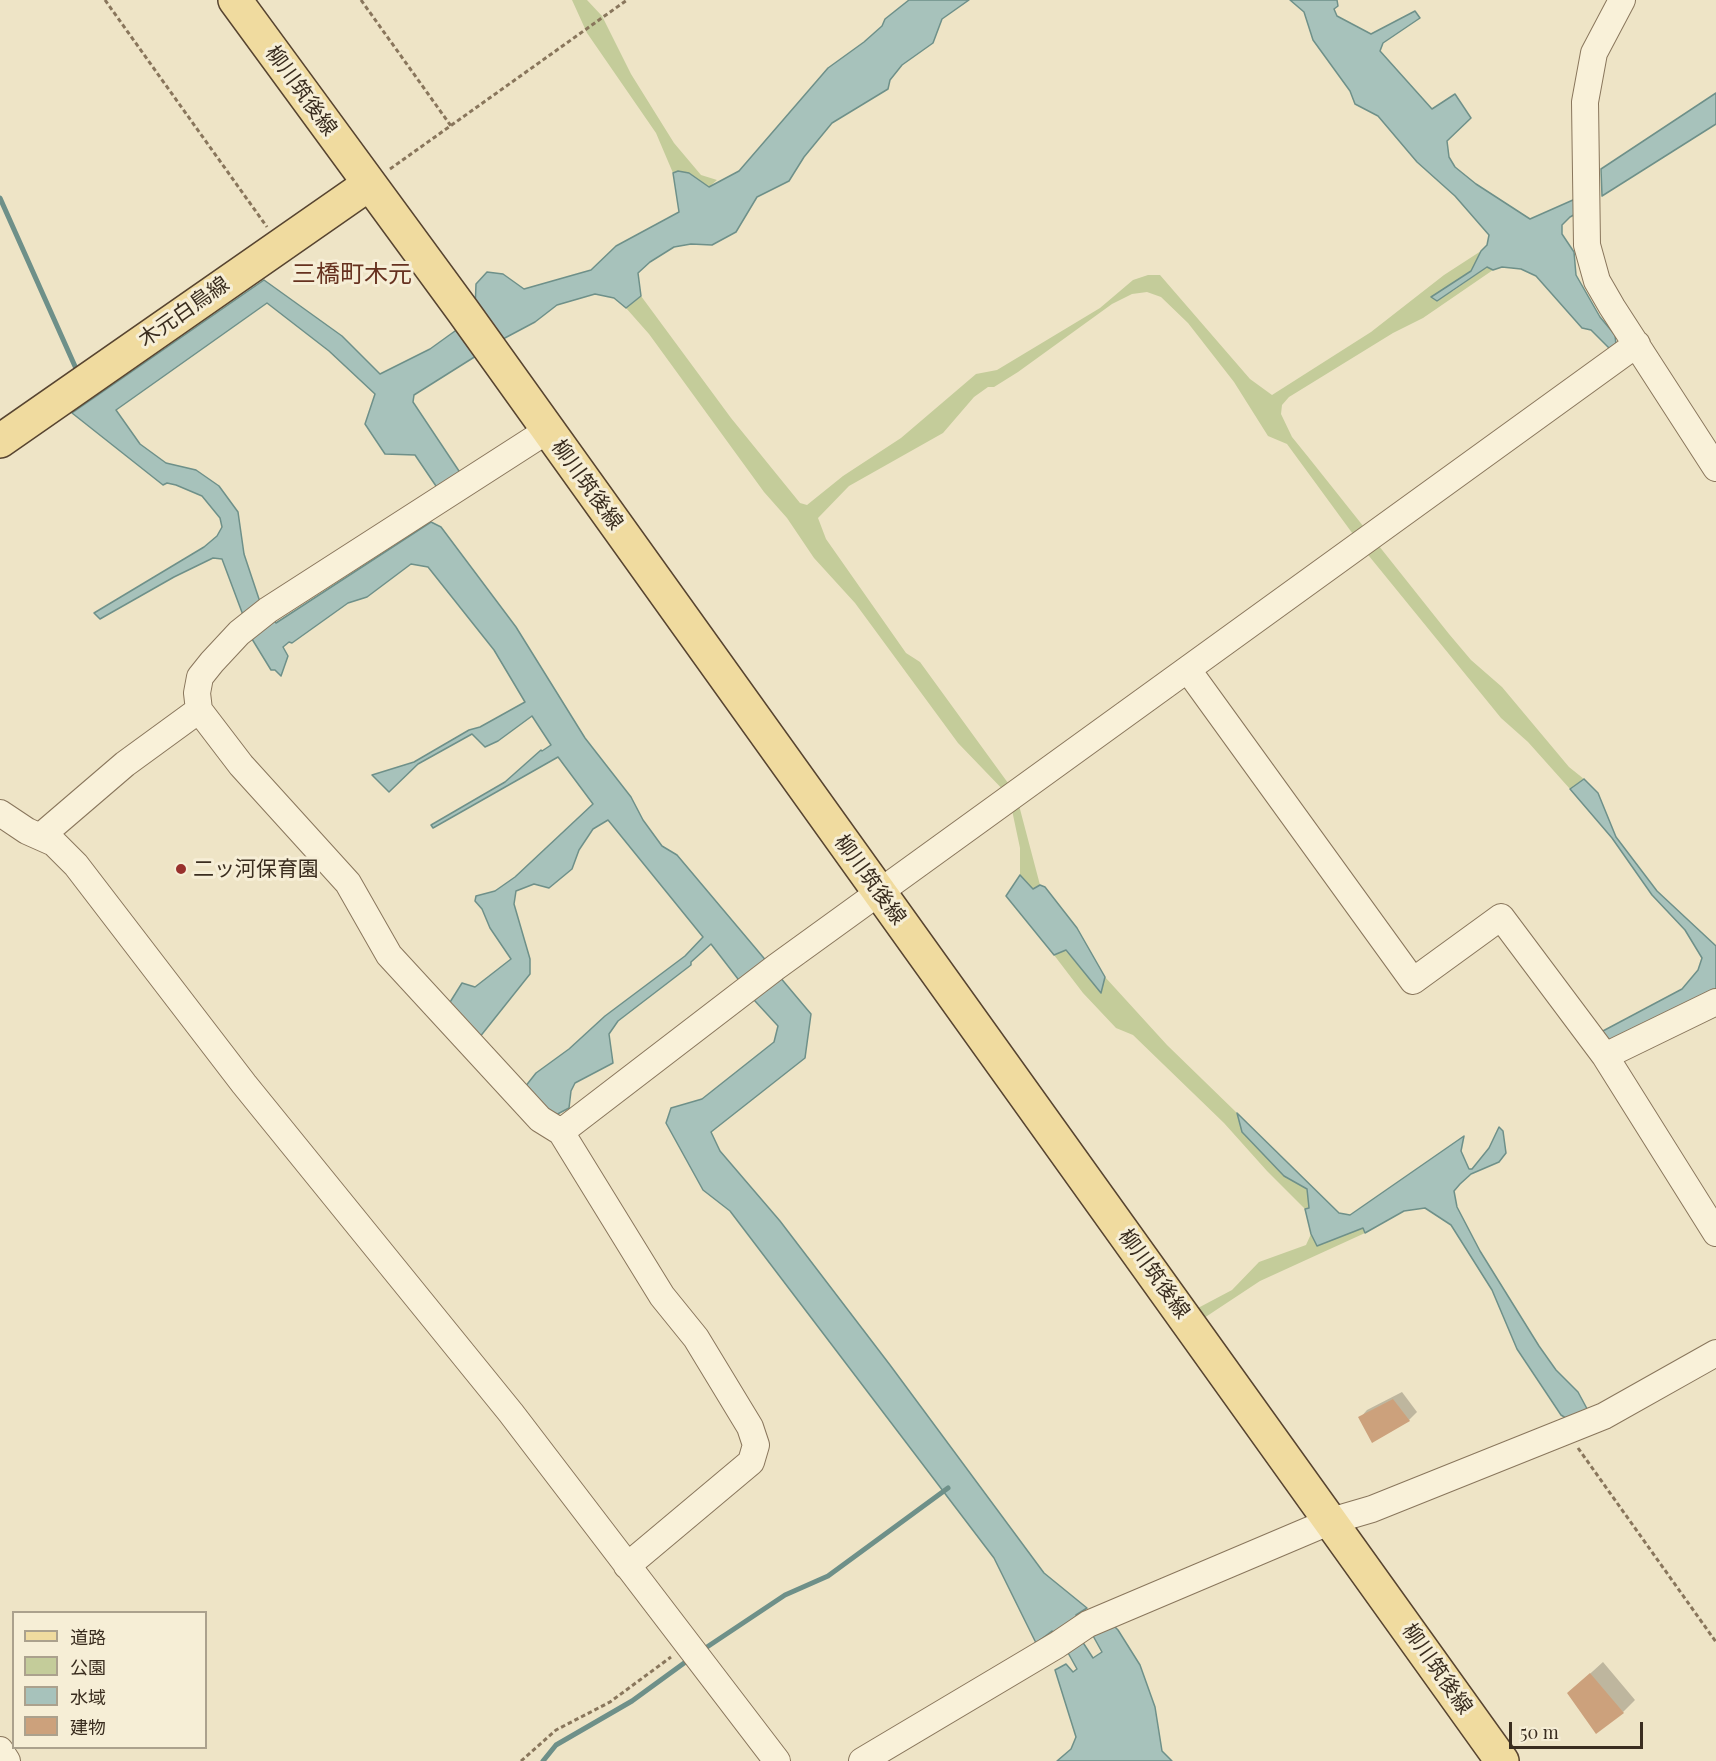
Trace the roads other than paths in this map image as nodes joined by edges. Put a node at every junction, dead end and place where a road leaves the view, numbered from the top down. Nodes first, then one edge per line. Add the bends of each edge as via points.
1 (235, 0) edge
2 (1622, 0) edge
3 (369, 184) junction
4 (1637, 344) junction
5 (548, 430) junction
6 (0, 441) edge
7 (1716, 468) edge
8 (1188, 670) junction
9 (199, 710) junction
10 (1, 814) edge
11 (34, 833) junction
12 (879, 892) junction
13 (1716, 1002) edge
14 (1605, 1056) junction
15 (561, 1132) junction
16 (1716, 1233) edge
17 (1716, 1353) edge
18 (1331, 1521) junction
19 (627, 1566) junction
20 (0, 1750) edge
21 (7, 1761) edge
22 (777, 1761) edge
23 (862, 1761) edge
24 (1502, 1761) edge

1 - 3 main road, 柳川筑後線
2 - 4 street via 1594,53 1585,102 1587,245 1597,280
3 - 5 main road, 柳川筑後線
3 - 6 main road, 木元白鳥線
4 - 7 street
4 - 8 street
5 - 9 street via 268,610 239,633 200,677
5 - 12 main road, 柳川筑後線
8 - 12 street
8 - 14 street via 1413,981 1502,917
9 - 11 street
9 - 15 street via 241,765 348,883 389,955 540,1119
10 - 11 street
11 - 19 street via 54,843 76,865 244,1084 503,1404
12 - 15 street
12 - 18 main road, 柳川筑後線
13 - 14 street
14 - 16 street
15 - 19 street via 662,1296 696,1338 750,1426 756,1444 751,1462
17 - 18 street via 1605,1416 1372,1509
18 - 23 street via 1088,1624
18 - 24 main road, 柳川筑後線
19 - 22 street
20 - 21 street

